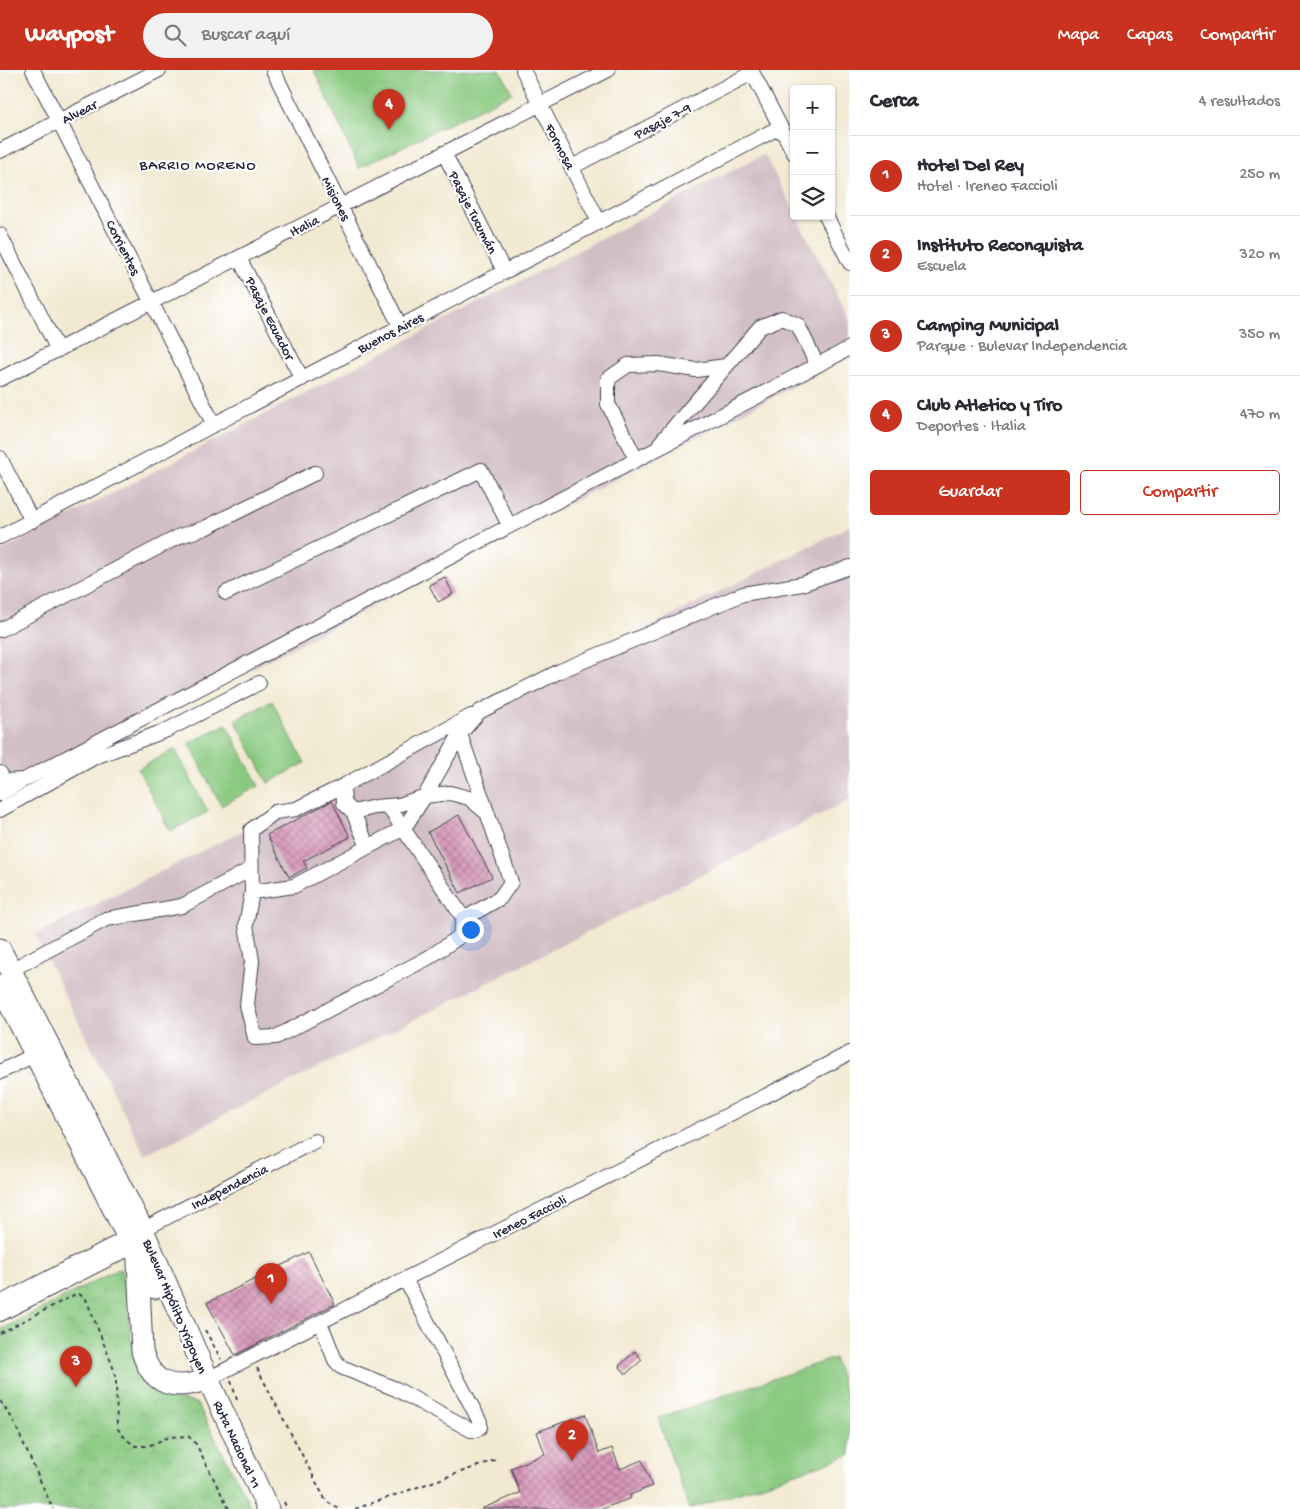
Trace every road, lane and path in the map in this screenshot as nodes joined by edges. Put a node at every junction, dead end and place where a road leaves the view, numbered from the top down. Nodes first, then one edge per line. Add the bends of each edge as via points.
1 (33, 70) edge
2 (273, 70) edge
3 (523, 70) edge
4 (608, 70) edge
5 (153, 71) edge
6 (752, 71) edge
7 (541, 105) junction
8 (59, 121) junction
9 (780, 127) junction
10 (790, 146) edge
11 (0, 151) edge
12 (444, 153) junction
13 (572, 166) junction
14 (341, 206) junction
15 (828, 220) edge
16 (599, 222) junction
17 (0, 235) edge
18 (239, 258) junction
19 (850, 263) edge
20 (504, 271) junction
21 (152, 302) junction
22 (400, 326) junction
23 (850, 348) edge
24 (58, 350) junction
25 (817, 365) junction
26 (726, 366) junction
27 (0, 379) edge
28 (302, 379) junction
29 (214, 425) junction
30 (654, 450) junction
31 (0, 458) edge
32 (636, 459) junction
33 (315, 473) dead end
34 (32, 521) junction
35 (509, 525) junction
36 (0, 537) edge
37 (850, 567) edge
38 (226, 593) dead end
39 (0, 630) edge
40 (259, 683) dead end
41 (479, 712) junction
42 (460, 734) junction
43 (0, 772) edge
44 (24, 780) junction
45 (343, 786) junction
46 (0, 794) edge
47 (425, 796) junction
48 (388, 806) junction
49 (0, 810) edge
50 (353, 812) junction
51 (488, 814) junction
52 (404, 828) junction
53 (368, 847) junction
54 (251, 870) junction
55 (252, 892) junction
56 (464, 919) junction
57 (0, 949) edge
58 (5, 978) edge
59 (38, 1053) junction
60 (850, 1054) edge
61 (0, 1072) edge
62 (314, 1142) dead end
63 (138, 1242) junction
64 (405, 1278) junction
65 (0, 1303) edge
66 (0, 1314) edge
67 (320, 1322) junction
68 (0, 1333) edge
69 (251, 1357) junction
70 (208, 1379) junction
71 (0, 1401) edge
72 (498, 1460) dead end
73 (53, 1509) edge
74 (229, 1509) edge
75 (268, 1509) edge
76 (340, 1509) edge
77 (355, 1509) edge

1 - 8 street, Corrientes
2 - 14 street, Misiones
3 - 7 street, Formosa
4 - 7 street, Italia
5 - 8 street, Alvear
6 - 9 street
6 - 13 street, Pasaje 7-9
7 - 12 street, Italia
7 - 13 street, Formosa
8 - 11 street, Alvear
8 - 21 street, Corrientes
9 - 10 street
9 - 16 street, Buenos Aires
12 - 14 street, Italia
12 - 20 street, Pasaje Tucumán
13 - 16 street, Formosa
14 - 18 street, Italia
14 - 22 street, Misiones
15 - 19 street
16 - 20 street, Buenos Aires
17 - 24 street
18 - 21 street, Italia
18 - 28 street, Pasaje Ecuador
20 - 22 street, Buenos Aires
21 - 24 street, Italia
21 - 29 street, Corrientes
22 - 28 street, Buenos Aires
23 - 25 street
24 - 27 street, Italia
25 - 26 street via 798,325 782,318 760,327
25 - 30 street
26 - 30 street
26 - 32 street via 696,370 658,364 628,365 608,379 608,404
28 - 29 street, Buenos Aires
29 - 34 street, Buenos Aires
30 - 32 street
31 - 34 street
32 - 35 street
33 - 39 street via 205,528 180,536
34 - 36 street, Buenos Aires
35 - 38 street via 481,470
35 - 44 street
37 - 41 street via 802,584 743,594 560,671
40 - 49 street via 167,730 95,757
41 - 42 street
41 - 45 street
42 - 47 street
42 - 51 street
43 - 44 street via 4,781
44 - 46 street
45 - 50 street via 344,804
45 - 54 street via 296,809 275,812 251,830
47 - 48 street
47 - 51 street via 450,792 469,798
47 - 52 street
48 - 50 street
48 - 52 street
50 - 53 street
51 - 56 street via 510,882 500,898
52 - 53 street
52 - 56 street
53 - 55 street via 294,886
54 - 55 street
54 - 58 street via 182,906 106,919
55 - 56 street via 246,925 252,961 247,1005 255,1038 276,1037 428,958 460,937
57 - 58 highway, Bulevar Hipólito Yrigoyen
58 - 59 highway, Bulevar Hipólito Yrigoyen
59 - 61 street
59 - 63 highway, Bulevar Hipólito Yrigoyen
60 - 64 street, Ireneo Faccioli
62 - 63 street, Independencia
63 - 65 street
63 - 66 street
63 - 70 highway, Bulevar Hipólito Yrigoyen
63 - 70 highway via 142,1351 152,1374 167,1383 183,1385
64 - 67 street, Ireneo Faccioli
64 - 67 street via 480,1422 476,1430 396,1389 341,1367
67 - 69 street, Ireneo Faccioli
68 - 74 path via 79,1294 86,1299 113,1367 117,1428 135,1446 148,1446 169,1436 188,1436 196,1444
69 - 70 street, Ireneo Faccioli
69 - 76 path via 326,1501
70 - 75 highway, Ruta Nacional 11
71 - 73 path via 12,1418
72 - 77 path

